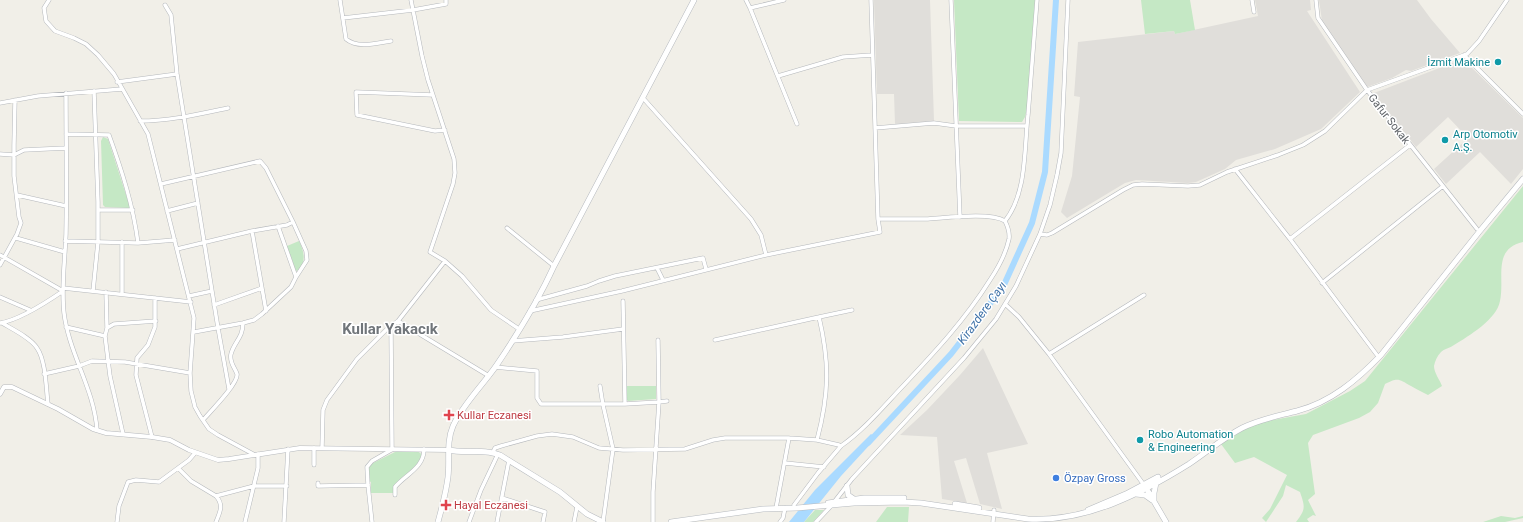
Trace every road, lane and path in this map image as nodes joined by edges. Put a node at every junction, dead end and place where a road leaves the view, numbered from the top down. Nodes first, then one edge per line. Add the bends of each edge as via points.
1 (48, 0) edge
2 (340, 0) edge
3 (411, 0) edge
4 (446, 0) edge
5 (694, 0) edge
6 (746, 0) edge
7 (784, 0) edge
8 (871, 0) edge
9 (951, 0) edge
10 (1037, 0) edge
11 (1068, 0) edge
12 (1252, 0) edge
13 (1316, 0) edge
14 (1507, 0) edge
15 (165, 5) dead end
16 (750, 8) junction
17 (413, 10) junction
18 (1254, 12) dead end
19 (343, 18) junction
20 (391, 41) dead end
21 (872, 55) junction
22 (1464, 55) junction
23 (178, 74) junction
24 (778, 76) junction
25 (118, 82) junction
26 (122, 89) junction
27 (1367, 90) junction
28 (94, 91) junction
29 (66, 93) junction
30 (433, 96) junction
31 (643, 98) junction
32 (16, 100) junction
33 (0, 103) edge
34 (228, 108) dead end
35 (1523, 114) edge
36 (184, 117) junction
37 (140, 121) junction
38 (797, 124) dead end
39 (956, 126) junction
40 (1027, 126) junction
41 (875, 128) junction
42 (445, 130) junction
43 (66, 134) junction
44 (96, 134) junction
45 (1410, 145) junction
46 (66, 148) junction
47 (0, 154) edge
48 (14, 155) junction
49 (1235, 169) junction
50 (1523, 173) edge
51 (194, 176) junction
52 (1523, 179) edge
53 (161, 184) junction
54 (1443, 186) junction
55 (17, 195) junction
56 (198, 203) junction
57 (66, 206) junction
58 (98, 210) junction
59 (133, 210) junction
60 (167, 211) junction
61 (960, 217) junction
62 (878, 219) junction
63 (1005, 221) junction
64 (293, 222) junction
65 (278, 226) junction
66 (507, 228) dead end
67 (1477, 229) junction
68 (252, 231) junction
69 (1040, 234) junction
70 (16, 238) junction
71 (1290, 239) junction
72 (175, 240) junction
73 (65, 241) junction
74 (98, 242) junction
75 (122, 242) junction
76 (138, 243) junction
77 (204, 243) junction
78 (177, 249) junction
79 (65, 252) junction
80 (0, 255) edge
81 (766, 255) junction
82 (5, 257) junction
83 (445, 261) junction
84 (0, 264) edge
85 (554, 266) junction
86 (657, 268) junction
87 (706, 270) junction
88 (296, 277) junction
89 (663, 280) junction
90 (1322, 283) junction
91 (262, 288) junction
92 (63, 290) junction
93 (94, 291) junction
94 (212, 291) junction
95 (106, 292) junction
96 (122, 294) junction
97 (1144, 295) dead end
98 (189, 296) junction
99 (0, 297) edge
100 (155, 298) junction
101 (536, 300) junction
102 (623, 301) dead end
103 (191, 302) junction
104 (1005, 304) junction
105 (214, 305) junction
106 (30, 310) junction
107 (852, 310) dead end
108 (266, 311) junction
109 (529, 312) junction
110 (819, 317) junction
111 (156, 321) junction
112 (398, 321) junction
113 (1, 323) edge
114 (243, 323) junction
115 (66, 327) junction
116 (391, 327) junction
117 (107, 328) junction
118 (218, 328) junction
119 (519, 329) junction
120 (623, 329) junction
121 (194, 332) junction
122 (105, 336) junction
123 (658, 340) dead end
124 (715, 340) dead end
125 (512, 342) junction
126 (1049, 354) junction
127 (1377, 355) junction
128 (108, 361) junction
129 (136, 365) junction
130 (79, 366) junction
131 (495, 367) junction
132 (190, 373) junction
133 (44, 374) junction
134 (489, 376) junction
135 (600, 386) dead end
136 (2, 387) edge
137 (230, 389) junction
138 (0, 394) edge
139 (667, 401) dead end
140 (659, 402) junction
141 (48, 404) junction
142 (626, 404) junction
143 (603, 405) junction
144 (202, 420) junction
145 (96, 430) junction
146 (123, 434) junction
147 (152, 437) junction
148 (789, 438) junction
149 (817, 440) junction
150 (841, 446) junction
151 (314, 448) junction
152 (322, 448) junction
153 (393, 448) junction
154 (288, 449) junction
155 (424, 449) junction
156 (613, 449) junction
157 (449, 450) junction
158 (655, 450) junction
159 (195, 453) junction
160 (495, 453) junction
161 (256, 455) junction
162 (509, 460) junction
163 (785, 463) junction
164 (314, 465) dead end
165 (824, 467) junction
166 (178, 468) junction
167 (318, 483) dead end
168 (1156, 483) junction
169 (368, 485) junction
170 (254, 486) junction
171 (286, 486) junction
172 (847, 486) junction
173 (1145, 486) junction
174 (1134, 494) junction
175 (395, 495) dead end
176 (216, 496) junction
177 (502, 498) junction
178 (854, 499) junction
179 (1154, 502) junction
180 (830, 504) junction
181 (796, 506) junction
182 (577, 507) junction
183 (776, 508) junction
184 (785, 508) junction
185 (994, 512) junction
186 (686, 521) edge
187 (117, 522) edge
188 (216, 522) edge
189 (245, 522) edge
190 (284, 522) edge
191 (372, 522) edge
192 (438, 522) edge
193 (469, 522) edge
194 (497, 522) edge
195 (543, 522) edge
196 (574, 522) edge
197 (603, 522) edge
198 (653, 522) edge
199 (671, 522) edge
200 (780, 522) edge
201 (816, 522) edge
202 (993, 522) edge
203 (1166, 522) edge

1 - 25 street via 44,8 46,21 55,31 86,44 98,55
2 - 19 street
3 - 17 street
4 - 17 street via 446,4
5 - 31 main road
6 - 16 street
7 - 16 street
8 - 21 street
9 - 39 street
10 - 40 street
11 - 69 street via 1060,153 1057,175
12 - 18 street
13 - 27 street, Gafur Sokak via 1318,18
14 - 22 street via 1479,41
15 - 23 street via 171,15
16 - 24 street
17 - 19 street
17 - 30 street
19 - 20 street via 346,39 352,44
21 - 24 street via 843,57
21 - 41 street
22 - 27 street
22 - 35 street
23 - 25 street
23 - 36 street
24 - 38 street
25 - 26 street
26 - 28 street
26 - 37 street
27 - 45 street, Gafur Sokak
27 - 49 street via 1317,137 1292,150
28 - 29 street
28 - 44 street
29 - 32 street
29 - 43 street
30 - 42 street
30 - 42 street via 356,92 357,115 435,131
31 - 81 street via 751,219 761,235
31 - 85 main road
32 - 33 street
32 - 48 street
34 - 36 street
36 - 37 street
36 - 51 street
37 - 53 street via 148,134
39 - 40 street
39 - 41 street via 923,123
39 - 61 street
40 - 63 street via 1017,196 1013,209
41 - 62 street
42 - 83 street via 455,173 430,252
43 - 44 street
43 - 46 street
44 - 58 street
44 - 59 street via 109,135
45 - 54 street, Gafur Sokak
45 - 71 street
46 - 48 street via 24,150
46 - 57 street
47 - 48 street
48 - 55 street
49 - 69 street via 1194,186 1133,186 1052,233
49 - 71 street
50 - 67 main road
51 - 53 street
51 - 56 street
51 - 64 street via 260,161
52 - 168 main road via 1381,355 1348,387 1318,404 1241,428
53 - 60 street
54 - 67 street, Gafur Sokak
54 - 90 street
55 - 57 street
55 - 70 street via 21,223
56 - 60 street
56 - 77 street
57 - 73 street
58 - 59 street
58 - 74 street
59 - 76 street
60 - 72 street
61 - 62 street
61 - 63 street via 995,217
62 - 81 street via 880,232
63 - 150 street via 1009,236 1003,256 969,311 893,397 859,432
64 - 65 street
64 - 88 street via 306,251 307,260
65 - 68 street
65 - 88 street
66 - 85 street
67 - 127 main road
68 - 77 street
68 - 91 street
69 - 104 street
70 - 79 street
70 - 82 street
71 - 90 street
72 - 76 street
72 - 78 street
73 - 74 street
73 - 79 street
74 - 75 street
74 - 93 street
75 - 76 street
75 - 96 street
77 - 78 street
77 - 94 street
78 - 98 street
79 - 92 street
80 - 82 street
81 - 87 street
82 - 84 street
82 - 92 street
83 - 112 street
83 - 119 street via 462,276 491,310
85 - 101 main road
86 - 87 street via 703,258
86 - 89 street
86 - 101 street via 615,276
87 - 89 street
88 - 108 street via 291,287
89 - 109 street
90 - 127 street
91 - 105 street
91 - 108 street
92 - 93 street
92 - 106 street via 45,304
92 - 115 street
93 - 95 street
94 - 98 street
94 - 105 street
95 - 96 street
95 - 117 street
96 - 100 street
97 - 126 street
98 - 103 street
99 - 106 street
100 - 103 street
100 - 111 street
101 - 109 main road
102 - 120 street
103 - 121 street
104 - 126 street
104 - 172 street via 964,358
105 - 118 street
106 - 113 street
107 - 110 street
108 - 114 street via 254,320
109 - 119 main road
110 - 124 street
110 - 149 street via 826,352 827,383 826,406
111 - 117 street via 114,324
111 - 129 street via 153,335 137,358
112 - 116 street
112 - 134 street
113 - 133 street via 37,347
114 - 118 street
114 - 137 street via 240,338 231,354 232,365 237,375
115 - 122 street
115 - 130 street
116 - 152 street via 357,359 327,400 323,410
116 - 153 street
117 - 122 street
118 - 121 street
118 - 137 street
119 - 125 main road
120 - 125 street
120 - 142 street
121 - 132 street
122 - 128 street
123 - 140 street
125 - 131 main road
126 - 173 street
127 - 173 main road via 1334,392 1296,408 1256,418 1224,435
128 - 129 street
128 - 130 street via 92,361
128 - 146 street
129 - 132 street
129 - 147 street via 136,375
130 - 133 street
130 - 145 street via 92,402
131 - 134 main road
131 - 143 street via 537,371 536,398 541,404
132 - 144 street via 195,407
133 - 141 street
134 - 157 main road via 458,417 451,431
135 - 143 street
136 - 138 street
136 - 141 street via 12,387
137 - 144 street
139 - 140 street
140 - 142 street
140 - 158 street
141 - 145 street
142 - 143 street
143 - 156 street
144 - 161 street via 218,436
145 - 146 street
146 - 147 street
147 - 159 street via 170,440
148 - 149 street
148 - 158 street via 724,438 689,448
148 - 163 street
149 - 150 street
150 - 165 street
151 - 152 street
151 - 154 street
151 - 164 street
152 - 153 street
153 - 155 street
153 - 169 street via 368,465
154 - 161 street
154 - 171 street
155 - 157 street
155 - 175 street via 424,457 419,465 396,485
156 - 158 street
156 - 160 street via 595,446 570,436 552,434 496,447
156 - 197 street
157 - 160 main road
157 - 192 main road via 447,483
158 - 198 street
159 - 161 street via 221,460
159 - 166 street
160 - 162 main road
160 - 193 street
161 - 170 street via 258,468
162 - 177 street
162 - 182 main road via 560,492
163 - 165 street
163 - 183 street
165 - 181 street
166 - 176 street via 191,481
166 - 187 street via 159,482 128,482 119,506
167 - 169 street via 318,486
168 - 173 main road
168 - 179 main road
169 - 191 street
170 - 171 street
170 - 176 street
170 - 189 street
171 - 190 street
172 - 178 main road via 848,495
172 - 180 street
173 - 174 main road
173 - 179 main road
173 - 185 main road via 1082,512 1068,515 1037,516
174 - 179 main road via 1145,495
174 - 185 main road via 1103,508 1065,518 1038,520
176 - 188 street via 222,506
177 - 194 street
177 - 195 street via 545,512
178 - 180 main road
178 - 185 main road via 912,499
179 - 203 main road
180 - 181 main road
180 - 185 main road via 913,502
180 - 201 street
181 - 184 main road
182 - 196 street
182 - 197 main road
183 - 184 main road
183 - 186 main road
184 - 200 street
185 - 202 street
186 - 199 main road

